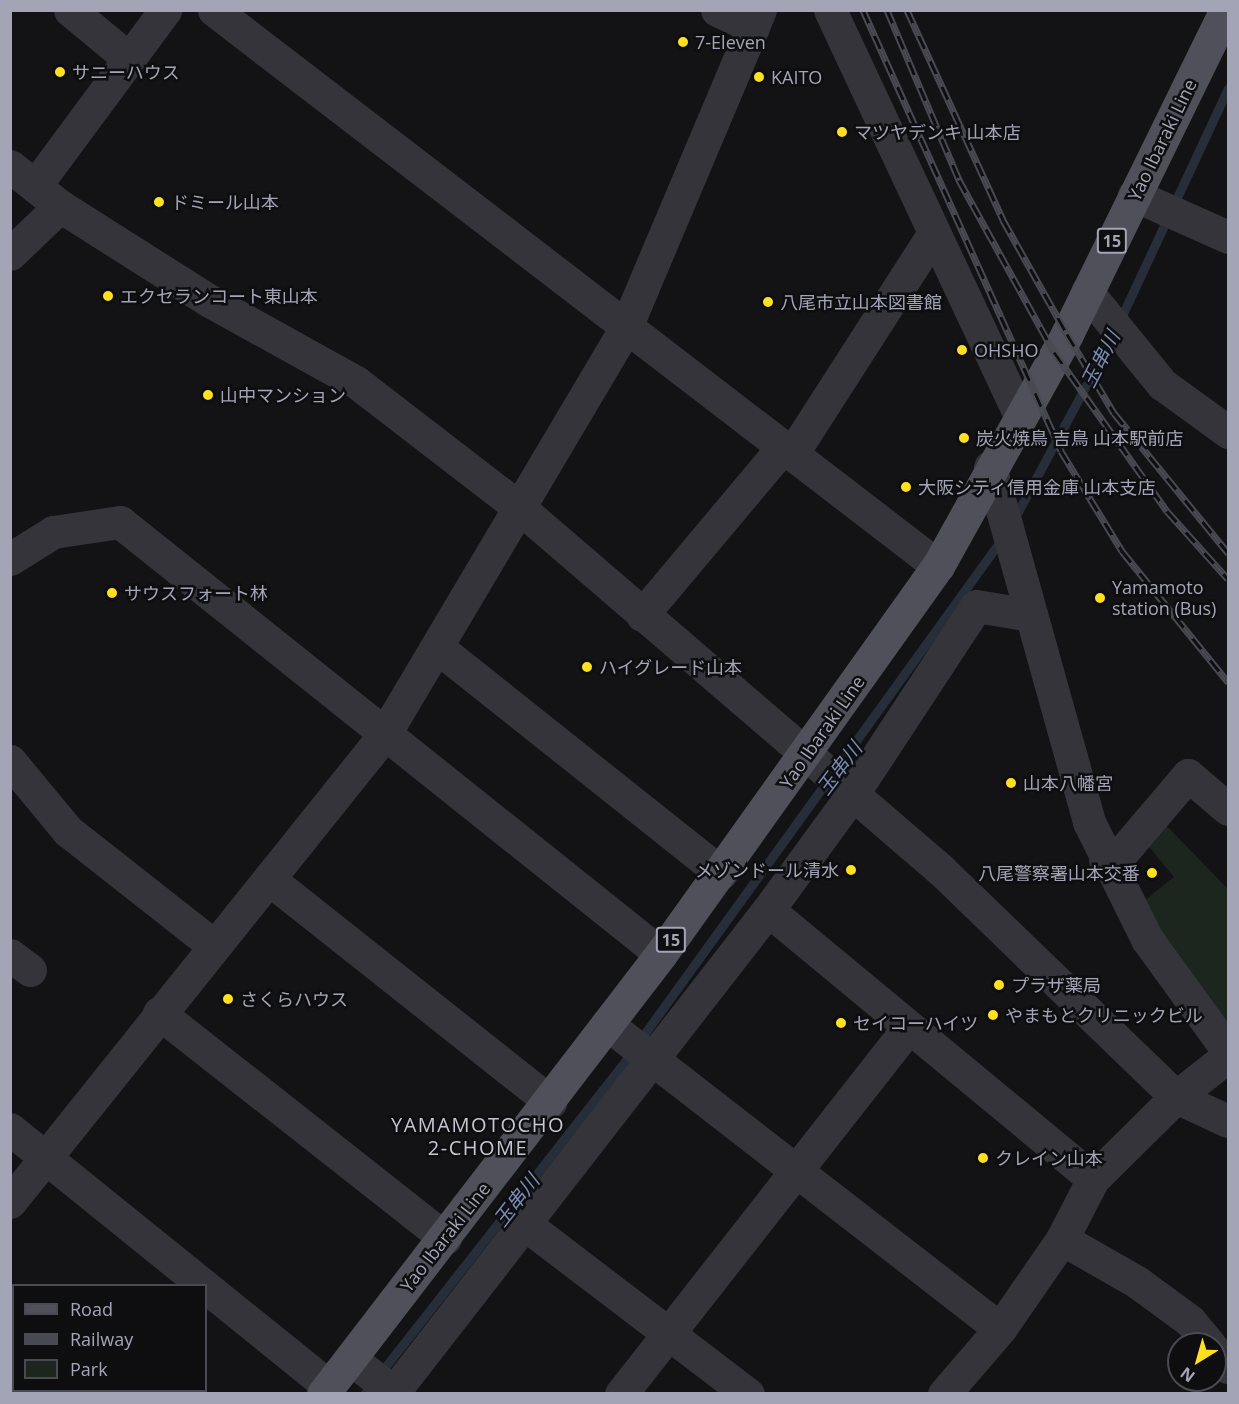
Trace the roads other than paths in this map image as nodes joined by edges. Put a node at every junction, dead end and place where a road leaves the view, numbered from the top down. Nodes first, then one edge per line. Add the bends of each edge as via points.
1 (70, 10) edge
2 (165, 10) edge
3 (214, 10) edge
4 (717, 10) edge
5 (830, 10) edge
6 (756, 19) edge
7 (1223, 27) edge
8 (128, 58) junction
9 (23, 176) edge
10 (1134, 195) junction
11 (60, 206) junction
12 (932, 236) junction
13 (1228, 237) edge
14 (10, 254) edge
15 (1087, 292) junction
16 (626, 327) junction
17 (1020, 415) junction
18 (1228, 432) edge
19 (788, 451) junction
20 (990, 467) junction
21 (521, 509) junction
22 (10, 560) edge
23 (938, 566) junction
24 (642, 615) junction
25 (1031, 615) junction
26 (437, 647) junction
27 (384, 735) junction
28 (10, 761) edge
29 (812, 763) junction
30 (848, 792) junction
31 (1228, 809) edge
32 (1105, 860) junction
33 (721, 873) junction
34 (269, 879) junction
35 (768, 910) junction
36 (213, 945) junction
37 (661, 954) junction
38 (159, 1013) junction
39 (908, 1028) junction
40 (634, 1044) junction
41 (1228, 1053) edge
42 (1176, 1097) junction
43 (550, 1102) junction
44 (1228, 1121) edge
45 (10, 1129) edge
46 (47, 1156) junction
47 (797, 1171) junction
48 (1093, 1179) junction
49 (10, 1202) edge
50 (526, 1225) junction
51 (445, 1238) junction
52 (1062, 1239) junction
53 (200, 1284) edge
54 (207, 1290) edge
55 (1000, 1329) junction
56 (1199, 1332) edge
57 (668, 1334) junction
58 (380, 1382) edge
59 (326, 1390) edge
60 (621, 1394) edge
61 (748, 1394) edge
62 (944, 1394) edge

1 - 8 street
2 - 8 street
3 - 16 street
4 - 6 street
5 - 12 street
6 - 16 street
7 - 10 main road, Yao Ibaraki Line / 15
8 - 9 street
9 - 11 street
10 - 13 street
10 - 15 main road, Yao Ibaraki Line / 15
11 - 14 street
11 - 21 street via 208,300 356,382
12 - 17 street
12 - 19 street
15 - 17 main road, Yao Ibaraki Line / 15
15 - 18 street via 1162,384
16 - 19 street
16 - 21 street
17 - 20 main road, Yao Ibaraki Line / 15
19 - 23 street
19 - 24 street
20 - 23 main road, Yao Ibaraki Line / 15
20 - 25 street
21 - 24 street
21 - 26 street
22 - 27 street via 53,532 120,522
23 - 29 main road, Yao Ibaraki Line / 15
24 - 29 street
25 - 30 street via 976,606
25 - 32 street via 1076,783
26 - 27 street
26 - 33 street
27 - 34 street
27 - 37 street
28 - 36 street via 68,831
29 - 30 street
29 - 33 main road, Yao Ibaraki Line / 15
30 - 35 street
30 - 42 street via 941,870
31 - 32 street via 1188,775 1120,855
32 - 41 street via 1148,939
33 - 37 main road, Yao Ibaraki Line / 15
34 - 36 street
34 - 43 street
35 - 39 street
35 - 40 street
36 - 38 street
37 - 40 main road, Yao Ibaraki Line / 15
38 - 46 street
38 - 51 street
39 - 47 street
39 - 48 street
40 - 43 main road, Yao Ibaraki Line / 15
40 - 47 street
40 - 50 street
41 - 42 street
42 - 44 street
42 - 48 street
43 - 51 main road, Yao Ibaraki Line / 15
45 - 46 street
46 - 49 street
46 - 53 street
47 - 55 street
47 - 57 street
48 - 52 street
50 - 57 street
50 - 58 street
51 - 58 main road, Yao Ibaraki Line / 15
52 - 55 street
52 - 56 street via 1137,1282
54 - 59 street
55 - 62 street
57 - 60 street
57 - 61 street
58 - 59 main road, Yao Ibaraki Line / 15

